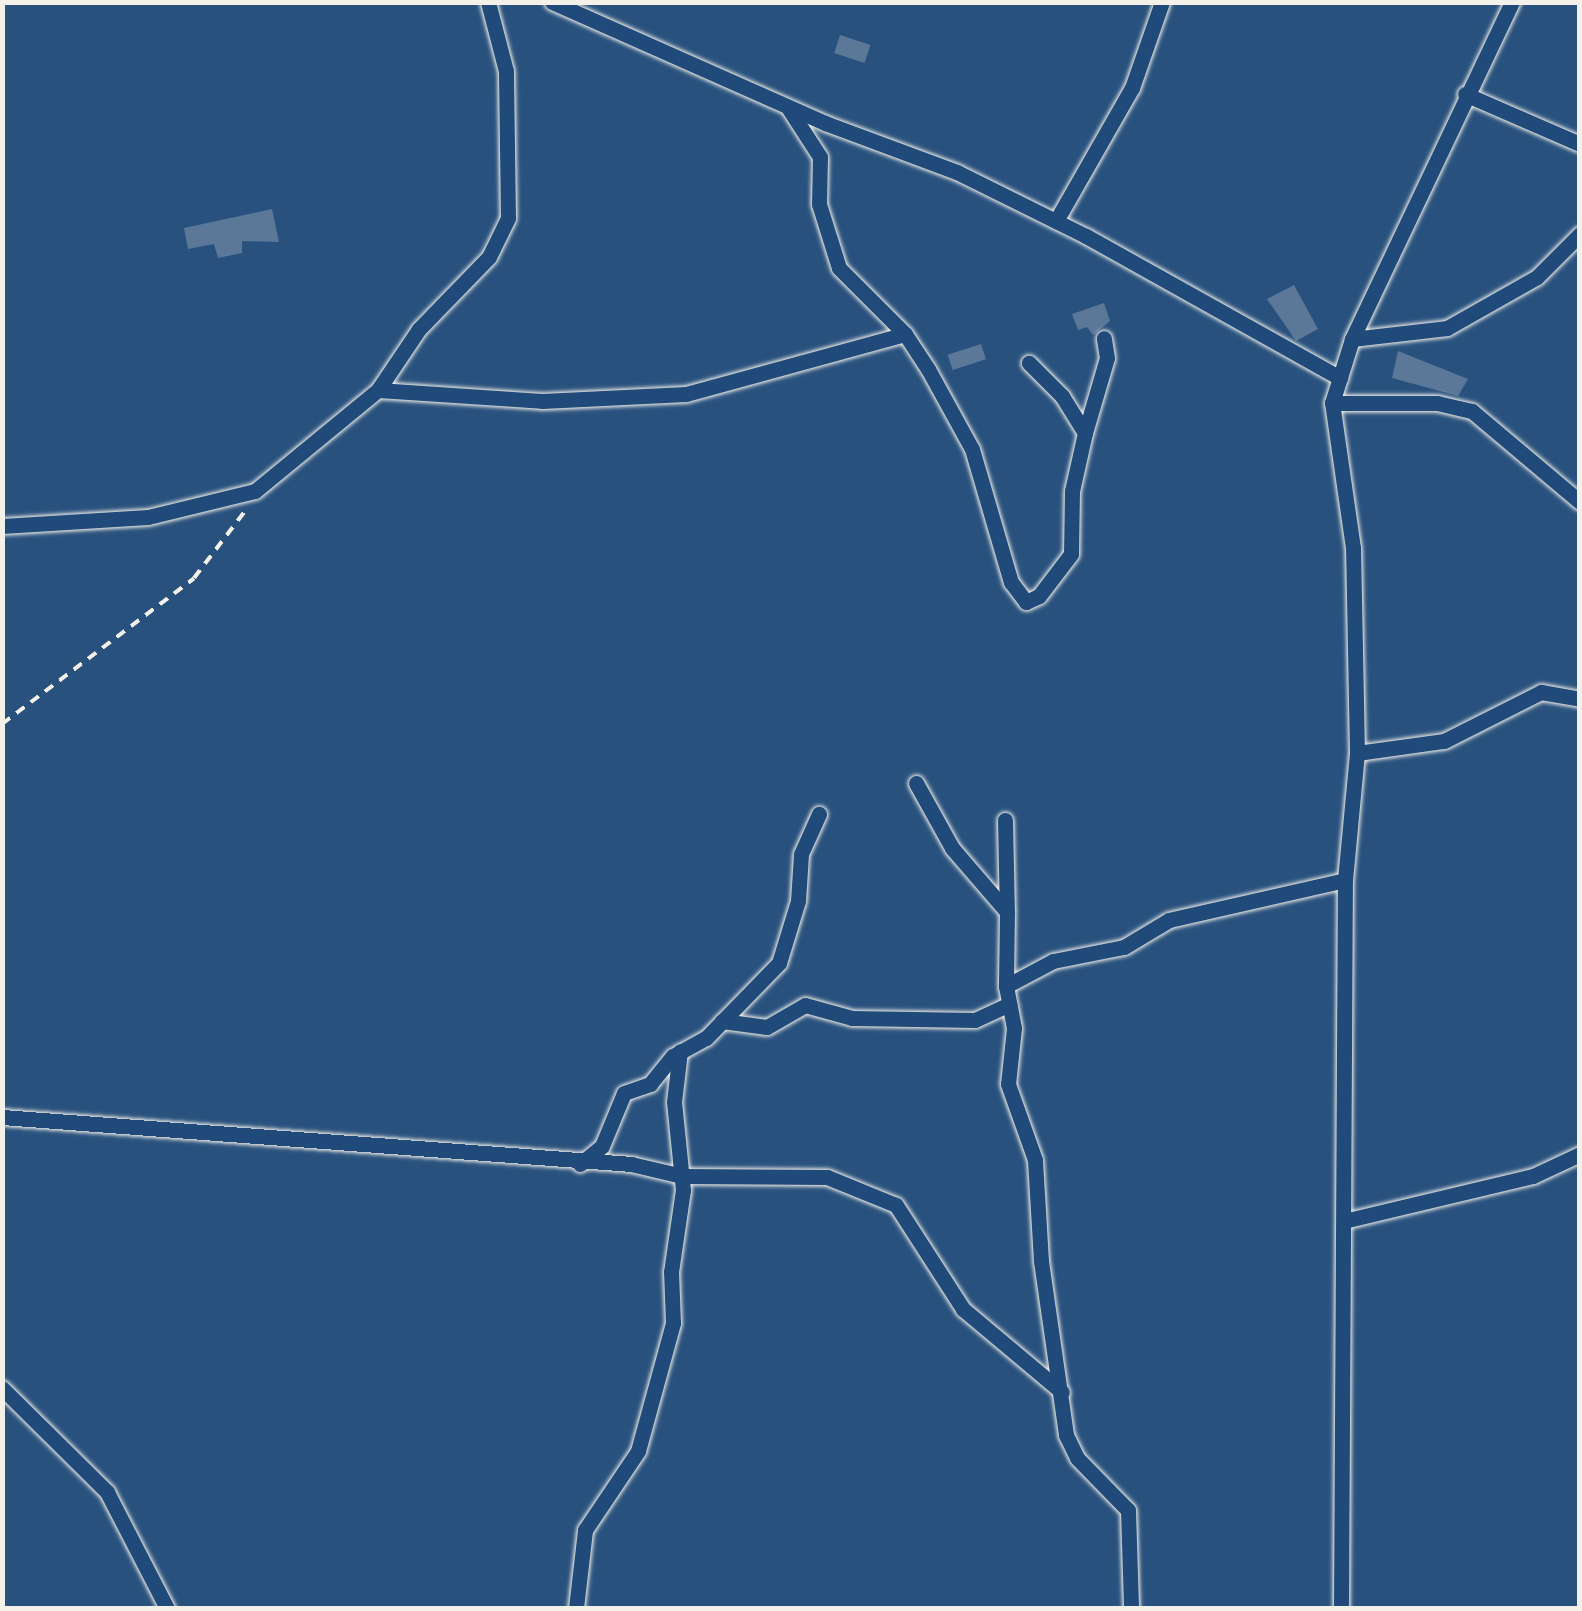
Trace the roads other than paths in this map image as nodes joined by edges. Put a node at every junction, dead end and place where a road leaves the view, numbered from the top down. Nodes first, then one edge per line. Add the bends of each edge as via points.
1 (488, 2) edge
2 (552, 2) edge
3 (1162, 2) edge
4 (1512, 2) edge
5 (565, 7) edge
6 (1466, 94) junction
7 (787, 106) junction
8 (1580, 144) edge
9 (1056, 221) junction
10 (1580, 234) edge
11 (906, 334) junction
12 (1104, 338) dead end
13 (1352, 339) junction
14 (1029, 363) dead end
15 (1340, 378) junction
16 (378, 390) junction
17 (1332, 403) junction
18 (1085, 434) junction
19 (1580, 502) edge
20 (2, 526) edge
21 (1580, 699) edge
22 (1357, 753) junction
23 (916, 782) dead end
24 (819, 814) dead end
25 (1005, 820) dead end
26 (1345, 880) junction
27 (1007, 912) junction
28 (1006, 986) junction
29 (1010, 1004) junction
30 (722, 1021) junction
31 (680, 1051) junction
32 (2, 1116) edge
33 (1580, 1154) edge
34 (580, 1164) junction
35 (682, 1176) junction
36 (1348, 1220) junction
37 (2, 1388) edge
38 (1062, 1392) junction
39 (167, 1608) edge
40 (576, 1608) edge
41 (1131, 1608) edge
42 (1342, 1608) edge

1 - 16 street via 506,72 508,218 489,256 419,330
2 - 5 street
3 - 9 street via 1132,88
4 - 6 street
5 - 7 street
6 - 8 street
6 - 13 street
7 - 9 street via 957,172
7 - 11 street via 820,157 819,204 839,268
9 - 15 street
10 - 13 street via 1536,277 1447,328
11 - 16 street via 686,394 542,401
11 - 18 street via 972,449 1011,582 1026,602 1039,596 1071,554 1072,491
12 - 18 street via 1108,358
13 - 15 street
14 - 18 street via 1062,396
15 - 17 street
16 - 20 street via 255,491 148,517
17 - 19 street via 1437,403 1472,411
17 - 22 street via 1352,548
21 - 22 street via 1541,692 1444,741
22 - 26 street
23 - 27 street via 952,848
24 - 30 street via 801,854 788,946
25 - 27 street
26 - 28 street via 1169,920 1124,946 1053,961
26 - 36 street
27 - 28 street
28 - 29 street
29 - 30 street via 974,1020 852,1018 805,1006 767,1028
29 - 38 street via 1010,1094 1036,1160 1041,1261
30 - 31 street
31 - 34 street via 650,1084 624,1093 602,1146
31 - 35 street via 674,1102
32 - 34 street
33 - 36 street via 1533,1176
34 - 35 street via 631,1164
35 - 38 street via 828,1177 896,1205 963,1309
35 - 40 street via 673,1323 654,1405 633,1460 585,1530
36 - 42 street
37 - 39 street via 107,1492
38 - 41 street via 1071,1449 1128,1510

